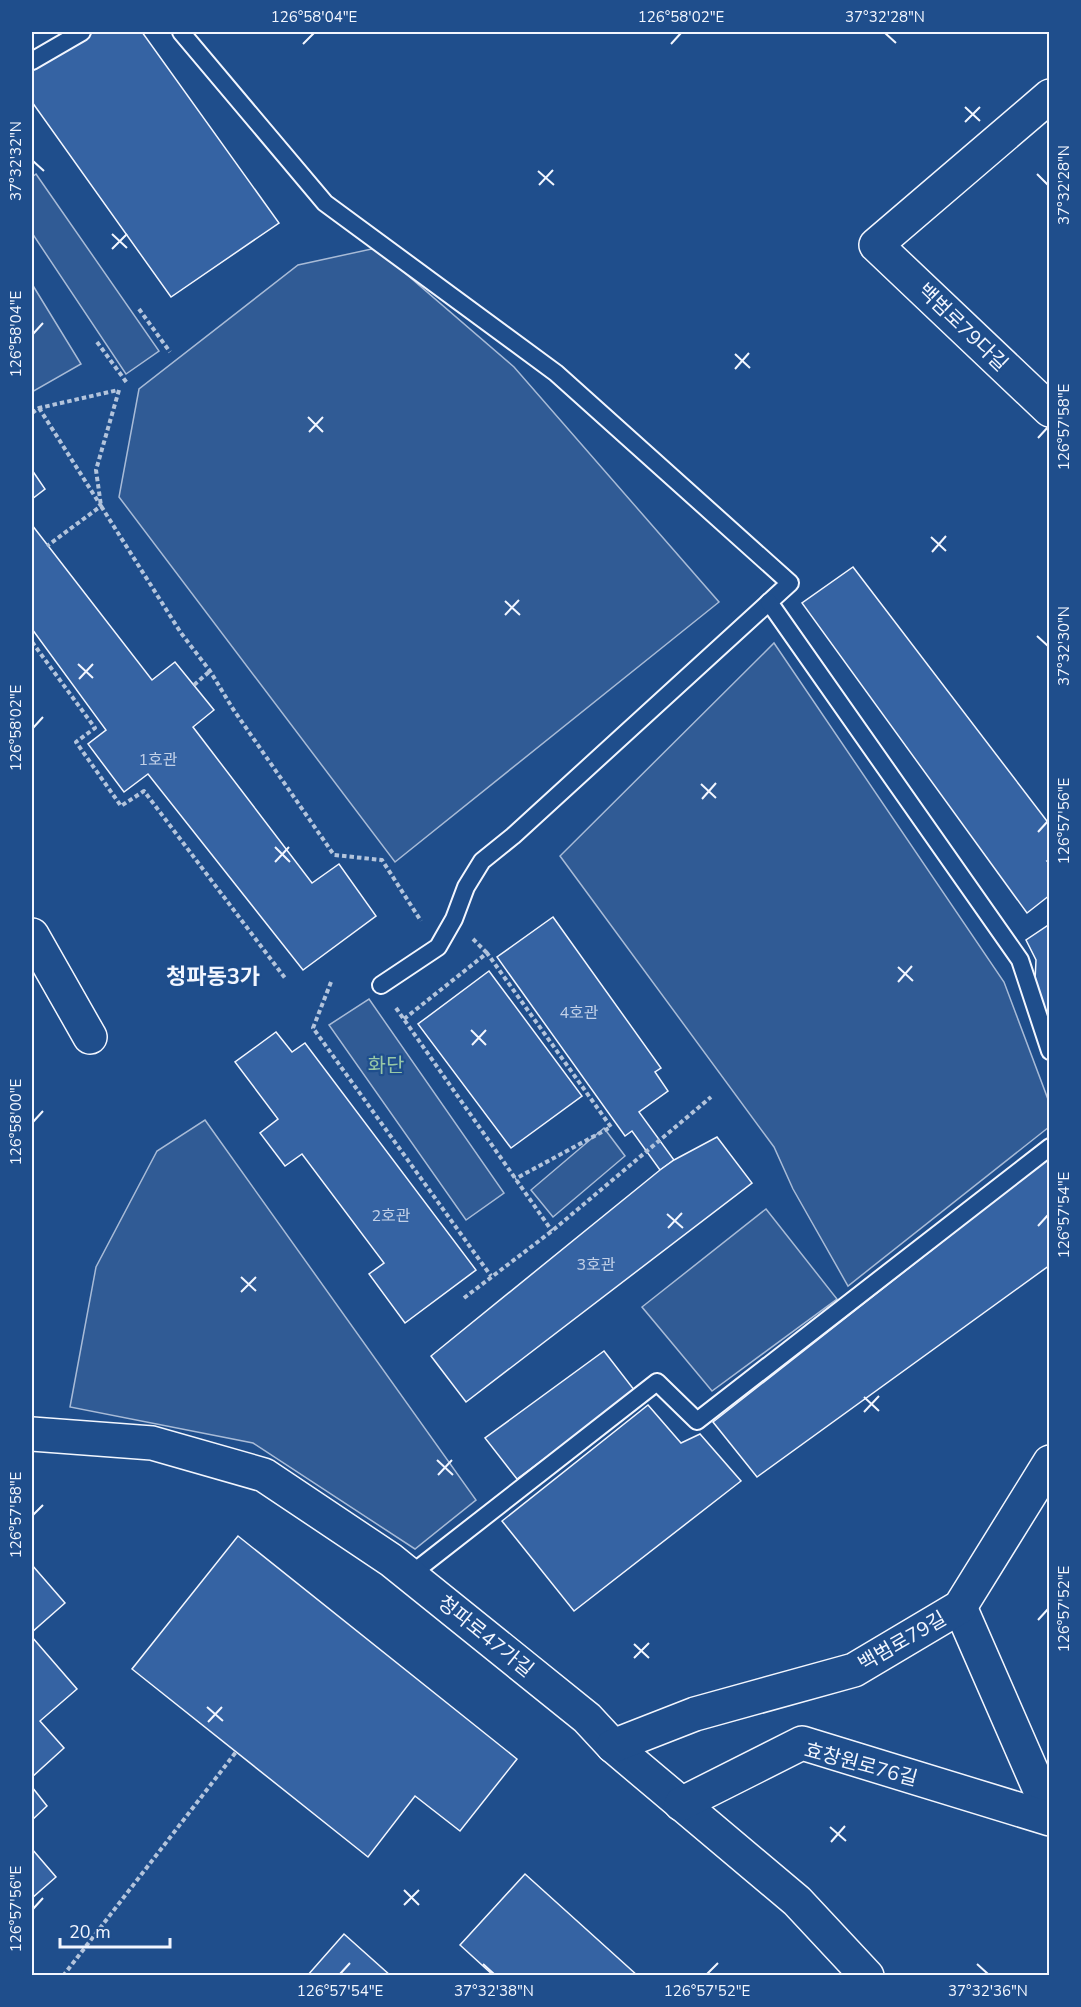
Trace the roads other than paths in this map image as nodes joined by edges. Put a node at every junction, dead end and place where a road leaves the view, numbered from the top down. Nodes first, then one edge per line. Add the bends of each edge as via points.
1 (82, 32) edge
2 (181, 32) edge
3 (32, 61) edge
4 (1046, 107) edge
5 (1050, 410) edge
6 (769, 602) junction
7 (32, 935) edge
8 (381, 985) road end
9 (90, 1037) dead end
10 (1050, 1051) edge
11 (1050, 1147) edge
12 (32, 1434) edge
13 (1050, 1462) edge
14 (410, 1575) junction
15 (960, 1607) junction
16 (613, 1746) junction
17 (681, 1804) junction
18 (1050, 1813) edge
19 (1050, 1819) edge
20 (867, 1976) edge

1 - 3 lane
2 - 6 lane via 325,203 556,373 790,583
4 - 5 street, 백범로79다길 via 876,245
6 - 8 lane via 482,861 438,947
6 - 10 lane via 1020,960
7 - 9 street
11 - 14 lane via 697,1420 657,1382
12 - 14 street, 청파로47가길 via 152,1443 264,1475
13 - 15 street, 백범로79길
14 - 16 street, 청파로47가길 via 587,1718
15 - 16 street, 백범로79길 via 854,1670 695,1714
15 - 18 street
16 - 17 street, 청파로47가길
17 - 19 street, 효창원로76길 via 802,1743
17 - 20 street, 청파로47가길 via 797,1901

